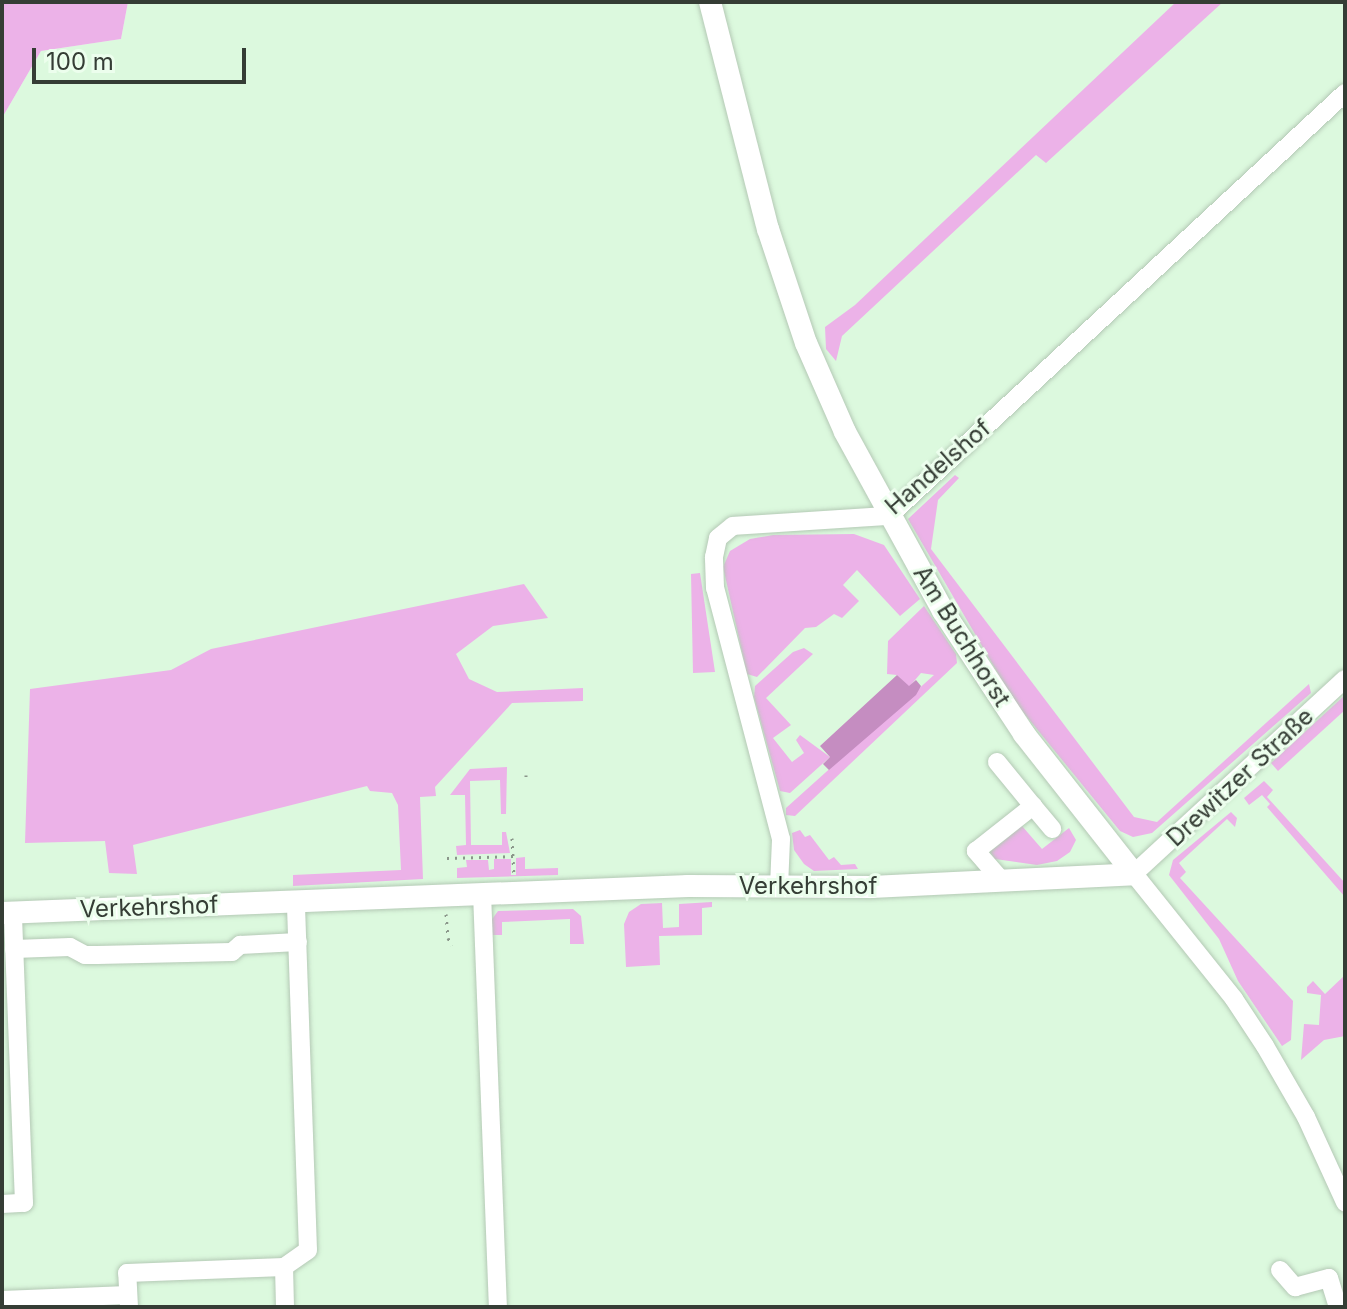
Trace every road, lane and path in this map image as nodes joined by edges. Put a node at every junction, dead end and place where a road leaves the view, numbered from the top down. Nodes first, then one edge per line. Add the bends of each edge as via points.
1 (710, 2) edge
2 (1345, 93) edge
3 (889, 516) junction
4 (1345, 679) edge
5 (997, 762) dead end
6 (1033, 806) junction
7 (1052, 829) dead end
8 (512, 838) dead end
9 (513, 856) junction
10 (447, 858) dead end
11 (1134, 874) junction
12 (1002, 881) junction
13 (779, 887) junction
14 (515, 892) junction
15 (482, 893) junction
16 (445, 895) junction
17 (296, 901) junction
18 (8, 913) edge
19 (298, 942) junction
20 (452, 945) dead end
21 (14, 949) junction
22 (10, 1046) edge
23 (1345, 1202) edge
24 (2, 1204) edge
25 (284, 1267) junction
26 (1280, 1270) dead end
27 (2, 1300) edge
28 (128, 1301) edge
29 (285, 1307) edge
30 (498, 1307) edge
31 (1338, 1307) edge

1 - 3 main road, Am Buchhorst via 790,297 825,390
2 - 3 street, Handelshof
3 - 11 main road, Am Buchhorst via 943,611 1024,734
3 - 13 street, Handelshof via 733,526 718,538 715,588 781,839
4 - 11 street, Drewitzer Straße
5 - 6 street
6 - 7 street
6 - 12 street via 976,851
8 - 9 path
9 - 10 path
9 - 14 path
11 - 12 main road, Verkehrshof
11 - 23 street, Am Buchhorst via 1265,1046 1306,1117
12 - 13 main road, Verkehrshof
13 - 14 main road, Verkehrshof
14 - 15 main road, Verkehrshof
15 - 16 main road, Verkehrshof
15 - 30 street
16 - 17 main road, Verkehrshof
16 - 20 path
17 - 18 main road, Verkehrshof
17 - 19 street
18 - 21 street
19 - 21 street via 240,945 232,952 85,955 70,947
19 - 25 street via 308,1250
21 - 22 street
22 - 24 street via 24,1203
25 - 28 street via 127,1273
25 - 29 street
26 - 31 street via 1295,1287 1329,1278
27 - 28 street

